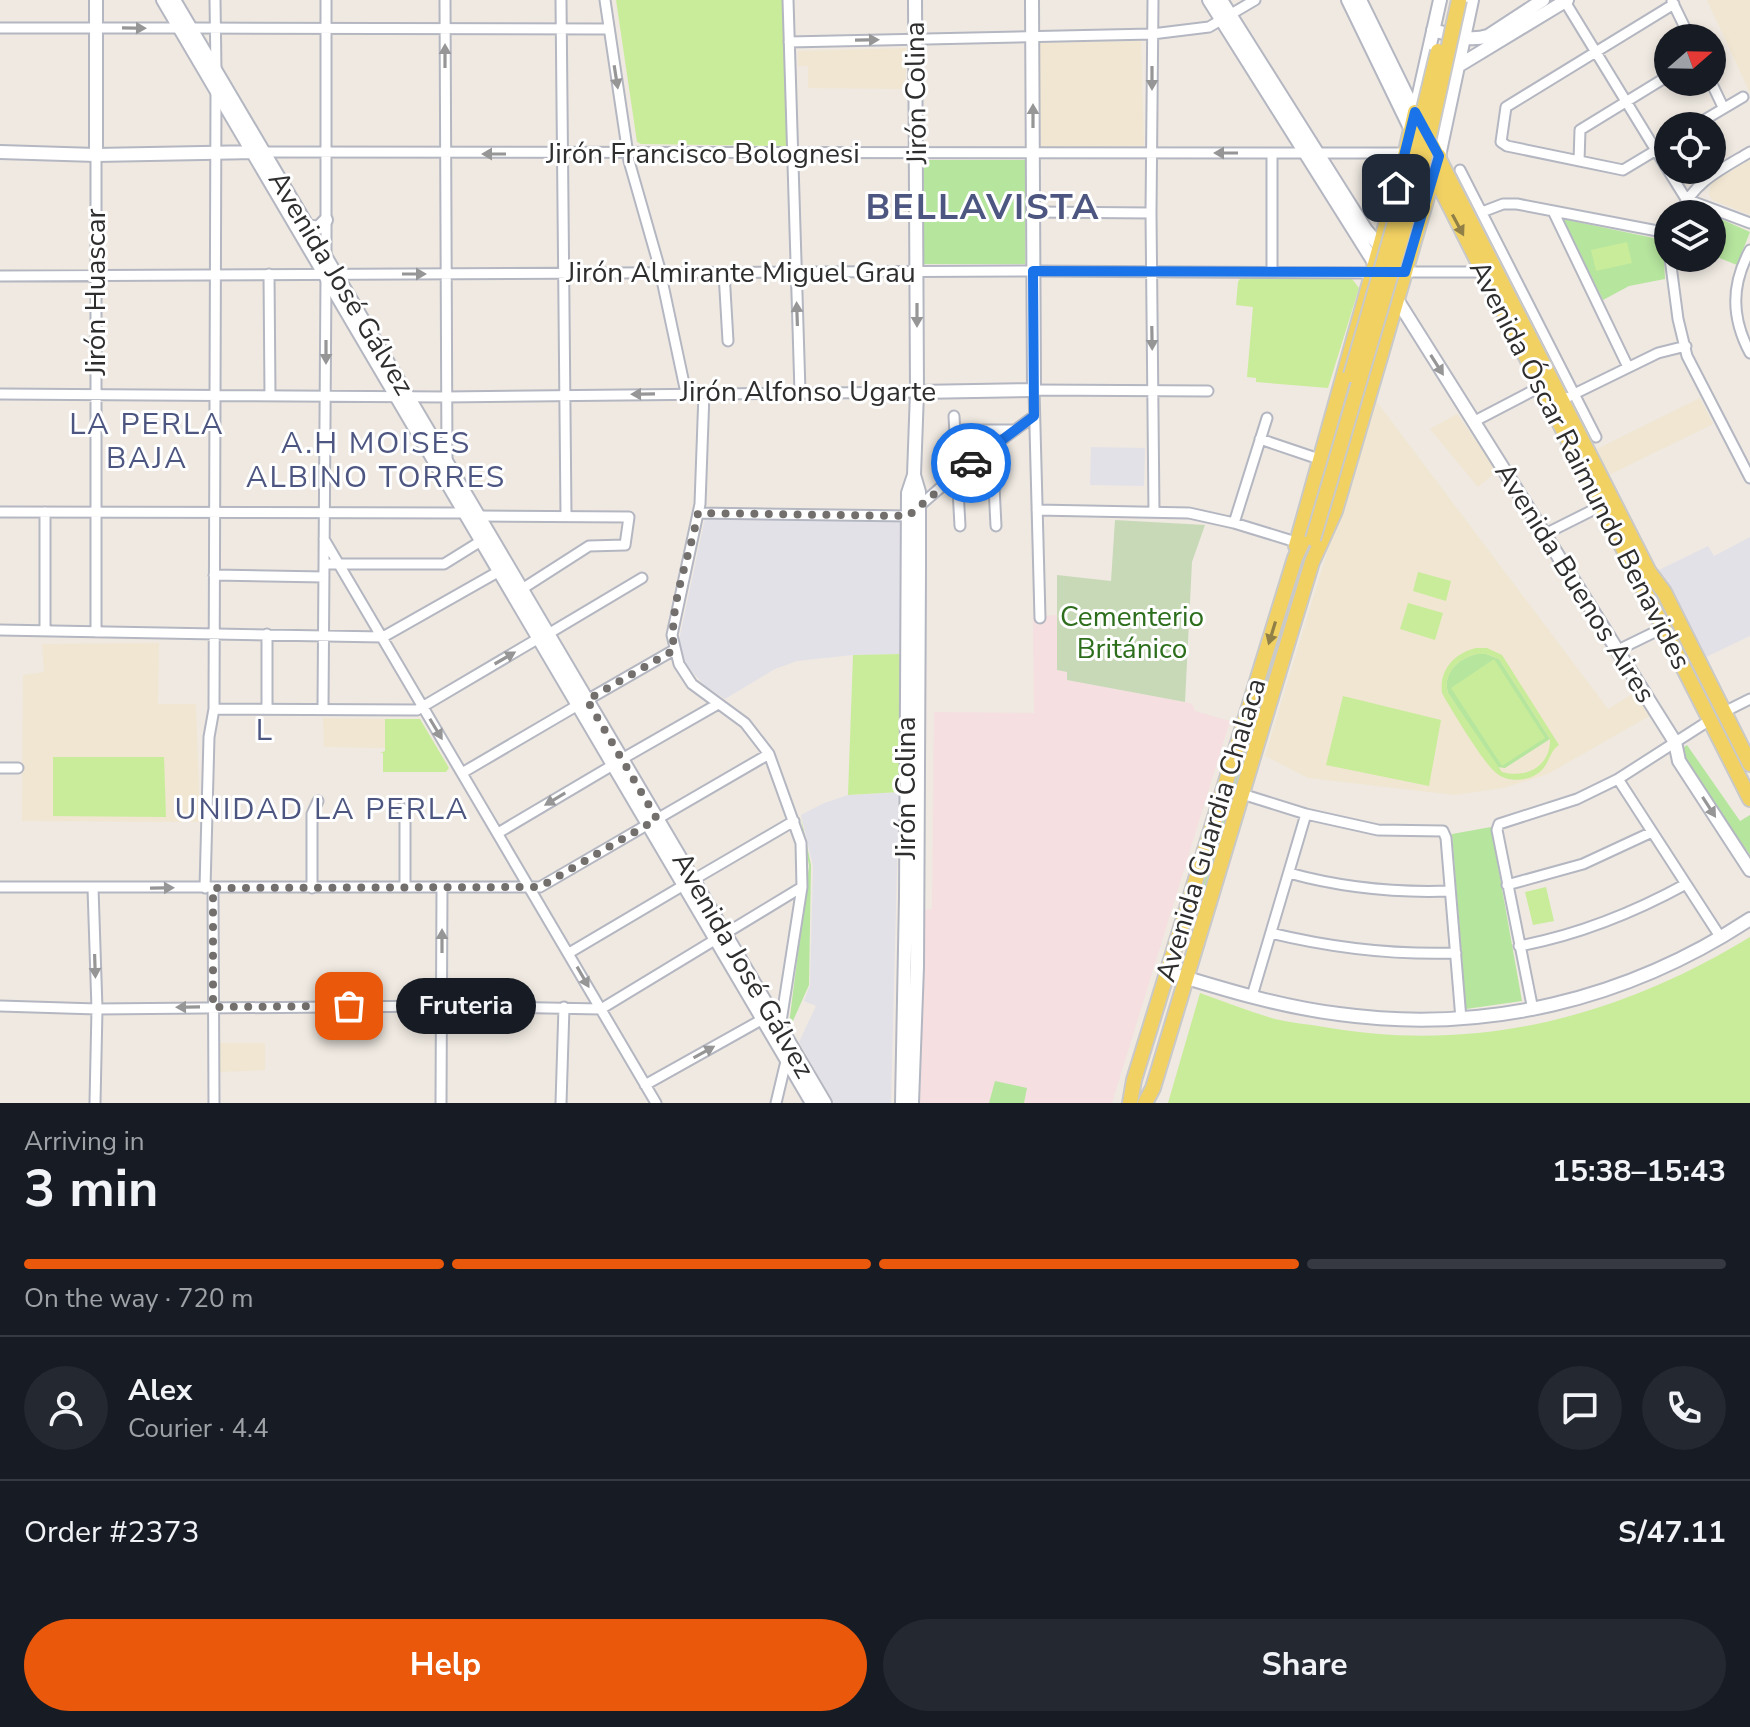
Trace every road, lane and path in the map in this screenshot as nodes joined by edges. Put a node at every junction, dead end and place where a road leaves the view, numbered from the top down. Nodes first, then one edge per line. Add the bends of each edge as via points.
1 (96, 0) edge
2 (163, 0) edge
3 (174, 0) edge
4 (215, 0) edge
5 (326, 0) edge
6 (445, 0) edge
7 (561, 0) edge
8 (605, 0) edge
9 (788, 0) edge
10 (915, 0) edge
11 (1032, 0) edge
12 (1153, 0) edge
13 (1209, 0) edge
14 (1221, 0) edge
15 (1255, 0) edge
16 (1348, 0) edge
17 (1360, 0) edge
18 (1440, 0) edge
19 (1449, 0) edge
20 (1459, 0) edge
21 (1472, 0) edge
22 (1543, 0) edge
23 (1565, 0) edge
24 (1673, 2) edge
25 (1227, 19) junction
26 (1683, 24) edge
27 (96, 27) junction
28 (0, 28) edge
29 (186, 28) junction
30 (215, 28) junction
31 (326, 28) junction
32 (445, 29) junction
33 (561, 29) junction
34 (609, 29) junction
35 (1433, 30) junction
36 (1152, 34) junction
37 (1032, 36) junction
38 (1465, 38) junction
39 (915, 39) junction
40 (789, 42) junction
41 (1596, 52) junction
42 (1458, 66) junction
43 (216, 70) junction
44 (1422, 81) junction
45 (1401, 83) junction
46 (1654, 84) edge
47 (216, 87) junction
48 (1718, 96) edge
49 (1743, 97) dead end
50 (1626, 101) junction
51 (1723, 107) junction
52 (1415, 112) junction
53 (1715, 112) edge
54 (1411, 130) junction
55 (1654, 147) edge
56 (1654, 151) edge
57 (0, 152) edge
58 (258, 152) junction
59 (1033, 152) junction
60 (1310, 152) junction
61 (1750, 152) edge
62 (215, 153) junction
63 (628, 153) junction
64 (917, 153) junction
65 (1152, 153) junction
66 (1272, 153) junction
67 (1406, 153) junction
68 (325, 154) junction
69 (445, 154) junction
70 (562, 154) junction
71 (793, 154) junction
72 (96, 155) junction
73 (1439, 156) junction
74 (1579, 161) junction
75 (1460, 170) dead end
76 (1434, 175) junction
77 (1677, 184) edge
78 (1686, 199) junction
79 (1553, 211) junction
80 (1033, 212) junction
81 (1482, 212) junction
82 (1151, 213) junction
83 (326, 220) junction
84 (1750, 223) edge
85 (308, 226) junction
86 (1654, 230) edge
87 (1380, 246) junction
88 (1750, 250) edge
89 (326, 258) junction
90 (1374, 269) junction
91 (1033, 271) junction
92 (1272, 271) junction
93 (917, 272) junction
94 (1152, 272) junction
95 (1405, 272) junction
96 (1481, 272) junction
97 (1672, 272) edge
98 (660, 273) junction
99 (724, 273) junction
100 (796, 273) junction
101 (269, 274) junction
102 (331, 274) junction
103 (444, 274) junction
104 (564, 274) junction
105 (96, 275) junction
106 (214, 275) junction
107 (0, 276) edge
108 (1396, 298) junction
109 (728, 341) dead end
110 (1686, 346) junction
111 (1750, 353) edge
112 (1628, 367) junction
113 (1540, 387) junction
114 (1034, 390) junction
115 (1153, 391) junction
116 (1208, 391) dead end
117 (800, 392) junction
118 (917, 392) junction
119 (686, 393) junction
120 (704, 393) junction
121 (0, 394) edge
122 (565, 394) junction
123 (95, 395) junction
124 (213, 395) junction
125 (325, 395) junction
126 (270, 396) junction
127 (402, 396) junction
128 (445, 397) junction
129 (1568, 397) junction
130 (954, 416) dead end
131 (1034, 416) junction
132 (1267, 418) dead end
133 (1473, 422) junction
134 (955, 430) junction
135 (1015, 430) junction
136 (1260, 439) junction
137 (1584, 443) junction
138 (992, 447) junction
139 (1319, 459) junction
140 (447, 462) junction
141 (956, 474) junction
142 (914, 475) junction
143 (1750, 478) edge
144 (919, 505) junction
145 (1601, 506) junction
146 (1037, 510) junction
147 (0, 512) edge
148 (45, 512) junction
149 (95, 512) junction
150 (213, 512) junction
151 (1154, 512) junction
152 (323, 513) junction
153 (698, 513) junction
154 (472, 514) junction
155 (566, 515) junction
156 (908, 516) junction
157 (1234, 523) junction
158 (960, 526) dead end
159 (996, 526) dead end
160 (1545, 534) junction
161 (324, 539) junction
162 (1305, 539) junction
163 (481, 541) junction
164 (1312, 562) junction
165 (324, 564) junction
166 (340, 564) junction
167 (504, 569) junction
168 (913, 569) junction
169 (214, 575) junction
170 (324, 577) junction
171 (642, 578) dead end
172 (522, 589) junction
173 (1040, 618) dead end
174 (1663, 628) junction
175 (0, 630) edge
176 (45, 631) junction
177 (96, 632) junction
178 (213, 634) junction
179 (267, 634) junction
180 (323, 635) junction
181 (544, 636) junction
182 (383, 637) junction
183 (1691, 645) junction
184 (674, 650) junction
185 (1618, 650) junction
186 (1677, 655) junction
187 (1750, 699) edge
188 (583, 703) junction
189 (718, 704) junction
190 (423, 707) junction
191 (214, 709) junction
192 (267, 709) junction
193 (323, 709) junction
194 (1724, 712) junction
195 (1710, 720) junction
196 (1675, 742) junction
197 (769, 754) junction
198 (618, 762) junction
199 (1750, 764) edge
200 (0, 768) edge
201 (18, 768) dead end
202 (462, 773) junction
203 (1618, 779) junction
204 (1242, 794) junction
205 (1750, 799) edge
206 (318, 801) dead end
207 (402, 808) dead end
208 (1306, 814) junction
209 (794, 821) junction
210 (653, 822) junction
211 (1652, 832) junction
212 (498, 833) junction
213 (912, 851) junction
214 (1750, 870) edge
215 (1289, 873) junction
216 (689, 882) junction
217 (1686, 884) junction
218 (1507, 885) junction
219 (0, 887) edge
220 (405, 887) junction
221 (530, 887) junction
222 (802, 887) junction
223 (93, 888) junction
224 (209, 888) junction
225 (312, 888) junction
226 (442, 888) junction
227 (1450, 891) junction
228 (1750, 919) edge
229 (1271, 933) junction
230 (720, 936) junction
231 (1721, 938) junction
232 (1519, 946) junction
233 (569, 953) junction
234 (1456, 953) junction
235 (1167, 972) junction
236 (1186, 978) junction
237 (1252, 996) junction
238 (0, 1006) edge
239 (442, 1006) junction
240 (213, 1007) junction
241 (564, 1007) junction
242 (97, 1009) junction
243 (601, 1009) junction
244 (1533, 1010) junction
245 (763, 1019) junction
246 (1461, 1019) junction
247 (780, 1028) junction
248 (789, 1053) junction
249 (645, 1085) junction
250 (1149, 1098) edge
251 (95, 1103) edge
252 (214, 1103) edge
253 (441, 1103) edge
254 (561, 1103) edge
255 (656, 1103) edge
256 (776, 1103) edge
257 (812, 1103) edge
258 (825, 1103) edge
259 (902, 1103) edge
260 (912, 1103) edge
261 (1127, 1103) edge

1 - 27 main road, Jirón Huascar
2 - 29 main road, Avenida José Gálvez
3 - 29 main road, Avenida José Gálvez
4 - 30 street
5 - 31 street
6 - 32 street
7 - 33 street
8 - 34 street
9 - 40 street
10 - 39 main road, Jirón Colina
11 - 37 main road
12 - 36 street
13 - 25 main road
14 - 25 main road
15 - 25 street
16 - 54 main road
17 - 45 main road
18 - 35 main road, Avenida Guardia Chalaca
19 - 162 main road, Avenida Guardia Chalaca, bridge via 1406,184
20 - 162 main road, Avenida Guardia Chalaca, bridge via 1423,164
21 - 38 main road, Avenida Guardia Chalaca
22 - 38 main road via 1488,36
23 - 41 street
23 - 42 main road
24 - 26 street
24 - 41 street
25 - 36 street via 1209,27
25 - 60 main road
27 - 28 street
27 -> 29 street
27 - 72 main road, Jirón Huascar
29 - 30 street
29 - 43 main road, Avenida José Gálvez
29 - 47 main road, Avenida José Gálvez
30 - 31 street
30 - 43 street
31 - 32 street
31 - 68 street
32 - 33 street
69 -> 32 street
33 - 34 street
33 - 70 street
34 -> 63 street
35 - 38 main road
35 - 44 main road, Avenida Guardia Chalaca
36 - 37 street
36 -> 65 street
37 - 39 street
59 -> 37 main road
38 - 42 main road, Avenida Guardia Chalaca
40 -> 39 street
39 - 64 main road, Jirón Colina
40 - 71 street
41 - 50 street
41 - 74 street via 1506,107 1500,136 1507,146
42 - 73 main road, Avenida Guardia Chalaca
43 - 58 main road, Avenida José Gálvez
44 - 45 main road via 1413,86
44 - 52 main road, Avenida Guardia Chalaca
45 - 52 main road
46 - 50 street
47 - 58 main road, Avenida José Gálvez
47 - 62 street
48 - 51 street
49 - 51 street
50 - 55 street
50 - 74 street via 1580,130
51 - 53 street
52 - 54 main road, Avenida Guardia Chalaca
52 - 73 main road, Avenida Óscar Raimundo Benavides
54 - 67 main road, Avenida Guardia Chalaca
54 - 76 main road, Avenida Óscar Raimundo Benavides
56 - 74 street via 1623,170
57 - 72 main road, Jirón Francisco Bolognesi
58 - 62 main road, Jirón Francisco Bolognesi
58 - 68 street, Jirón Francisco Bolognesi
58 - 85 main road, Avenida José Gálvez
58 - 102 main road, Avenida José Gálvez
59 - 64 street, Jirón Francisco Bolognesi
59 - 65 street, Jirón Francisco Bolognesi
59 - 80 main road
60 - 66 street, Jirón Francisco Bolognesi
60 - 67 street, Jirón Francisco Bolognesi
60 - 87 main road
60 - 90 main road
61 - 78 street via 1707,178
62 - 72 main road, Jirón Francisco Bolognesi
62 - 106 street
63 - 70 street, Jirón Francisco Bolognesi
63 - 71 street, Jirón Francisco Bolognesi
63 - 98 street
64 - 71 street, Jirón Francisco Bolognesi
64 - 93 main road, Jirón Colina
66 -> 65 street, Jirón Francisco Bolognesi
65 - 82 street
66 - 92 street
67 - 87 main road, Avenida Guardia Chalaca
68 - 69 street, Jirón Francisco Bolognesi
68 - 83 street
70 -> 69 street, Jirón Francisco Bolognesi
69 - 103 street
70 - 104 street
71 - 100 street
72 - 105 street, Jirón Huascar
73 - 76 main road, Avenida Guardia Chalaca
73 - 129 main road, Avenida Óscar Raimundo Benavides
75 - 81 street, Avenida Óscar Raimundo Benavides
76 - 95 main road, Avenida Guardia Chalaca
76 -> 96 main road, Avenida Óscar Raimundo Benavides
77 - 78 street
78 - 84 street
79 - 81 street via 1510,203
79 - 86 street
79 - 112 street
80 - 82 street
80 - 91 main road
81 - 129 street, Avenida Óscar Raimundo Benavides
82 - 94 street
83 - 85 main road via 318,228
83 - 89 street
85 - 89 main road, Avenida José Gálvez
87 - 90 main road, Avenida Guardia Chalaca
87 - 95 main road
88 - 111 street via 1735,300 1737,322
89 - 102 main road, Avenida José Gálvez
90 - 92 street, Jirón Almirante Miguel Grau
90 - 95 street, Jirón Almirante Miguel Grau
90 - 139 main road, Avenida Guardia Chalaca
91 - 93 street, Jirón Almirante Miguel Grau
91 - 94 street, Jirón Almirante Miguel Grau
91 - 114 main road
92 - 94 street, Jirón Almirante Miguel Grau
93 - 100 street, Jirón Almirante Miguel Grau
93 -> 118 main road, Jirón Colina
94 -> 115 street
95 - 96 street, Jirón Almirante Miguel Grau
95 - 108 main road, Avenida Guardia Chalaca
96 - 113 main road, Avenida Óscar Raimundo Benavides
97 - 110 street
98 - 99 street, Jirón Almirante Miguel Grau
98 - 104 street, Jirón Almirante Miguel Grau
98 - 119 street
99 - 100 street, Jirón Almirante Miguel Grau
99 - 109 street
117 -> 100 street
101 - 102 street, Jirón Almirante Miguel Grau
101 - 106 street, Jirón Almirante Miguel Grau
101 - 126 street
102 -> 103 street, Jirón Almirante Miguel Grau
102 -> 125 street
102 - 127 main road, Avenida José Gálvez
103 - 104 street, Jirón Almirante Miguel Grau
103 - 128 street
104 - 122 street
105 - 106 street, Jirón Almirante Miguel Grau
105 - 107 street, Jirón Almirante Miguel Grau
105 - 123 street, Jirón Huascar
106 - 124 street
108 -> 133 main road, Avenida Buenos Aires
108 - 164 main road, Avenida Guardia Chalaca via 1335,511
110 - 112 street
110 - 143 street
112 - 129 street
113 - 133 street
113 - 137 main road, Avenida Óscar Raimundo Benavides
114 - 115 street, Jirón Alfonso Ugarte
114 - 118 main road, Jirón Alfonso Ugarte
114 - 131 street
115 - 116 street, Jirón Alfonso Ugarte
115 - 151 street
117 - 118 street, Jirón Alfonso Ugarte
117 - 120 street, Jirón Alfonso Ugarte
118 - 142 main road, Jirón Colina
119 - 120 street, Jirón Alfonso Ugarte
119 -> 122 street, Jirón Alfonso Ugarte
120 - 153 street
121 - 123 street, Jirón Alfonso Ugarte
122 - 128 street, Jirón Alfonso Ugarte
122 - 155 street
123 - 124 street, Jirón Alfonso Ugarte
123 - 149 street, Jirón Huascar
124 - 126 street, Jirón Alfonso Ugarte
124 - 150 street
125 - 126 street, Jirón Alfonso Ugarte
125 - 127 street, Jirón Alfonso Ugarte
125 - 152 street
127 - 128 street, Jirón Alfonso Ugarte
127 - 140 main road, Avenida José Gálvez
127 - 154 main road, Avenida José Gálvez
128 - 140 street
129 - 137 main road, Avenida Óscar Raimundo Benavides
130 - 134 street
131 - 135 street
131 - 146 street
132 - 136 street
133 - 160 main road, Avenida Buenos Aires
134 - 135 street
134 - 141 street
135 - 138 street
136 - 139 street
136 - 157 street
137 - 145 main road, Avenida Óscar Raimundo Benavides
137 - 183 main road, Avenida Óscar Raimundo Benavides
138 - 141 street
138 - 159 street
139 - 162 main road, Avenida Guardia Chalaca
140 - 154 main road, Avenida José Gálvez
141 - 144 street
141 - 158 street
142 - 144 main road, Jirón Colina
142 - 156 main road, Jirón Colina
144 - 156 street
144 - 168 main road, Jirón Colina
145 - 160 street
145 - 174 main road, Avenida Óscar Raimundo Benavides
146 - 151 street
146 - 173 street
147 - 148 street
148 - 149 street
148 - 176 street
149 - 150 street
149 - 177 street, Jirón Huascar
150 - 152 street
150 - 169 street
151 - 157 street
152 - 154 street
152 - 161 street
153 - 156 street
153 - 184 street via 677,606
154 - 155 street
154 - 163 main road, Avenida José Gálvez
154 - 167 main road, Avenida José Gálvez
155 - 172 street via 628,516 625,545 589,546
156 - 168 main road, Jirón Colina
157 - 162 street
160 - 185 main road, Avenida Buenos Aires
161 - 165 street
161 - 166 street
162 - 164 main road, Avenida Guardia Chalaca
162 -> 235 main road, Avenida Guardia Chalaca
163 - 166 street via 444,564
163 - 167 main road, Avenida José Gálvez
164 - 204 main road, Avenida Guardia Chalaca
165 - 166 street
165 - 170 street
166 - 182 street
167 - 172 main road, Avenida José Gálvez
167 - 181 main road, Avenida José Gálvez
167 - 182 street
168 - 213 main road, Jirón Colina
169 - 170 street
169 - 178 street
170 - 180 street
171 - 181 street
172 - 181 main road, Avenida José Gálvez
174 - 183 main road
174 - 185 street
174 - 186 main road, Avenida Óscar Raimundo Benavides
175 - 176 street
176 - 177 street
177 - 178 street
178 - 179 street
178 - 191 street
179 - 180 street
179 - 192 street
180 - 182 street
180 - 193 street
181 - 188 main road, Avenida José Gálvez
190 -> 181 street
182 - 190 street
183 - 186 main road
183 - 194 main road, Avenida Óscar Raimundo Benavides
184 - 188 street
184 - 189 street via 692,684
185 - 196 main road, Avenida Buenos Aires
186 - 195 main road, Avenida Óscar Raimundo Benavides
187 - 194 street
188 - 198 main road, Avenida José Gálvez
188 - 202 street
189 - 197 street via 753,731
189 - 198 street
190 - 193 street
190 -> 202 street
191 - 192 street
191 - 224 street via 209,737
192 - 193 street
194 - 199 main road, Avenida Óscar Raimundo Benavides
195 - 196 street
195 - 205 main road, Avenida Óscar Raimundo Benavides
196 - 203 street
196 -> 214 main road, Avenida Buenos Aires via 1679,761
197 - 209 street
197 - 210 street
198 - 210 main road, Avenida José Gálvez
198 -> 212 street
200 - 201 street
202 - 212 street
203 - 211 street
203 - 218 street via 1577,799 1499,824
204 - 208 street
204 - 236 main road, Avenida Guardia Chalaca
206 - 225 street via 312,814
207 - 220 street
208 - 215 street
208 - 227 street via 1378,830 1440,830 1446,838
209 - 216 street
209 - 222 street via 801,843
210 - 216 main road, Avenida José Gálvez
210 - 221 street via 540,887
211 - 217 street
211 - 218 street via 1583,864
212 - 221 street
213 - 259 main road, Jirón Colina
213 - 260 main road, Jirón Colina
215 - 227 street via 1369,890
215 - 229 street
216 - 230 main road, Avenida José Gálvez
216 - 233 street
217 - 231 street
217 - 232 street via 1606,922
218 - 232 street
219 - 223 street
220 - 225 street
220 - 226 street
221 - 226 street
221 - 233 street
222 - 230 street
222 - 247 street
223 -> 224 street
223 -> 242 street
224 - 225 street
224 - 240 street
239 -> 226 street
227 - 234 street
228 - 231 main road
229 - 234 street via 1362,951
229 - 237 street
230 - 243 street
230 - 245 main road, Avenida José Gálvez
230 - 247 main road, Avenida José Gálvez
231 - 244 main road via 1636,981
232 - 244 street
233 -> 243 street
234 - 246 street
235 - 236 main road
235 - 261 main road, Avenida Guardia Chalaca
236 - 237 main road
236 - 250 main road, Avenida Guardia Chalaca
237 - 246 main road via 1337,1014
238 - 242 street
239 - 240 street
239 - 241 street
239 - 253 street
240 -> 242 street
240 - 252 street
241 - 243 street
241 - 254 street
242 - 251 street
243 - 249 street
244 - 246 main road
245 - 248 main road, Avenida José Gálvez
249 -> 245 street
247 - 248 main road, Avenida José Gálvez
248 - 256 street
248 - 257 main road, Avenida José Gálvez
248 - 258 main road, Avenida José Gálvez
249 - 255 street

